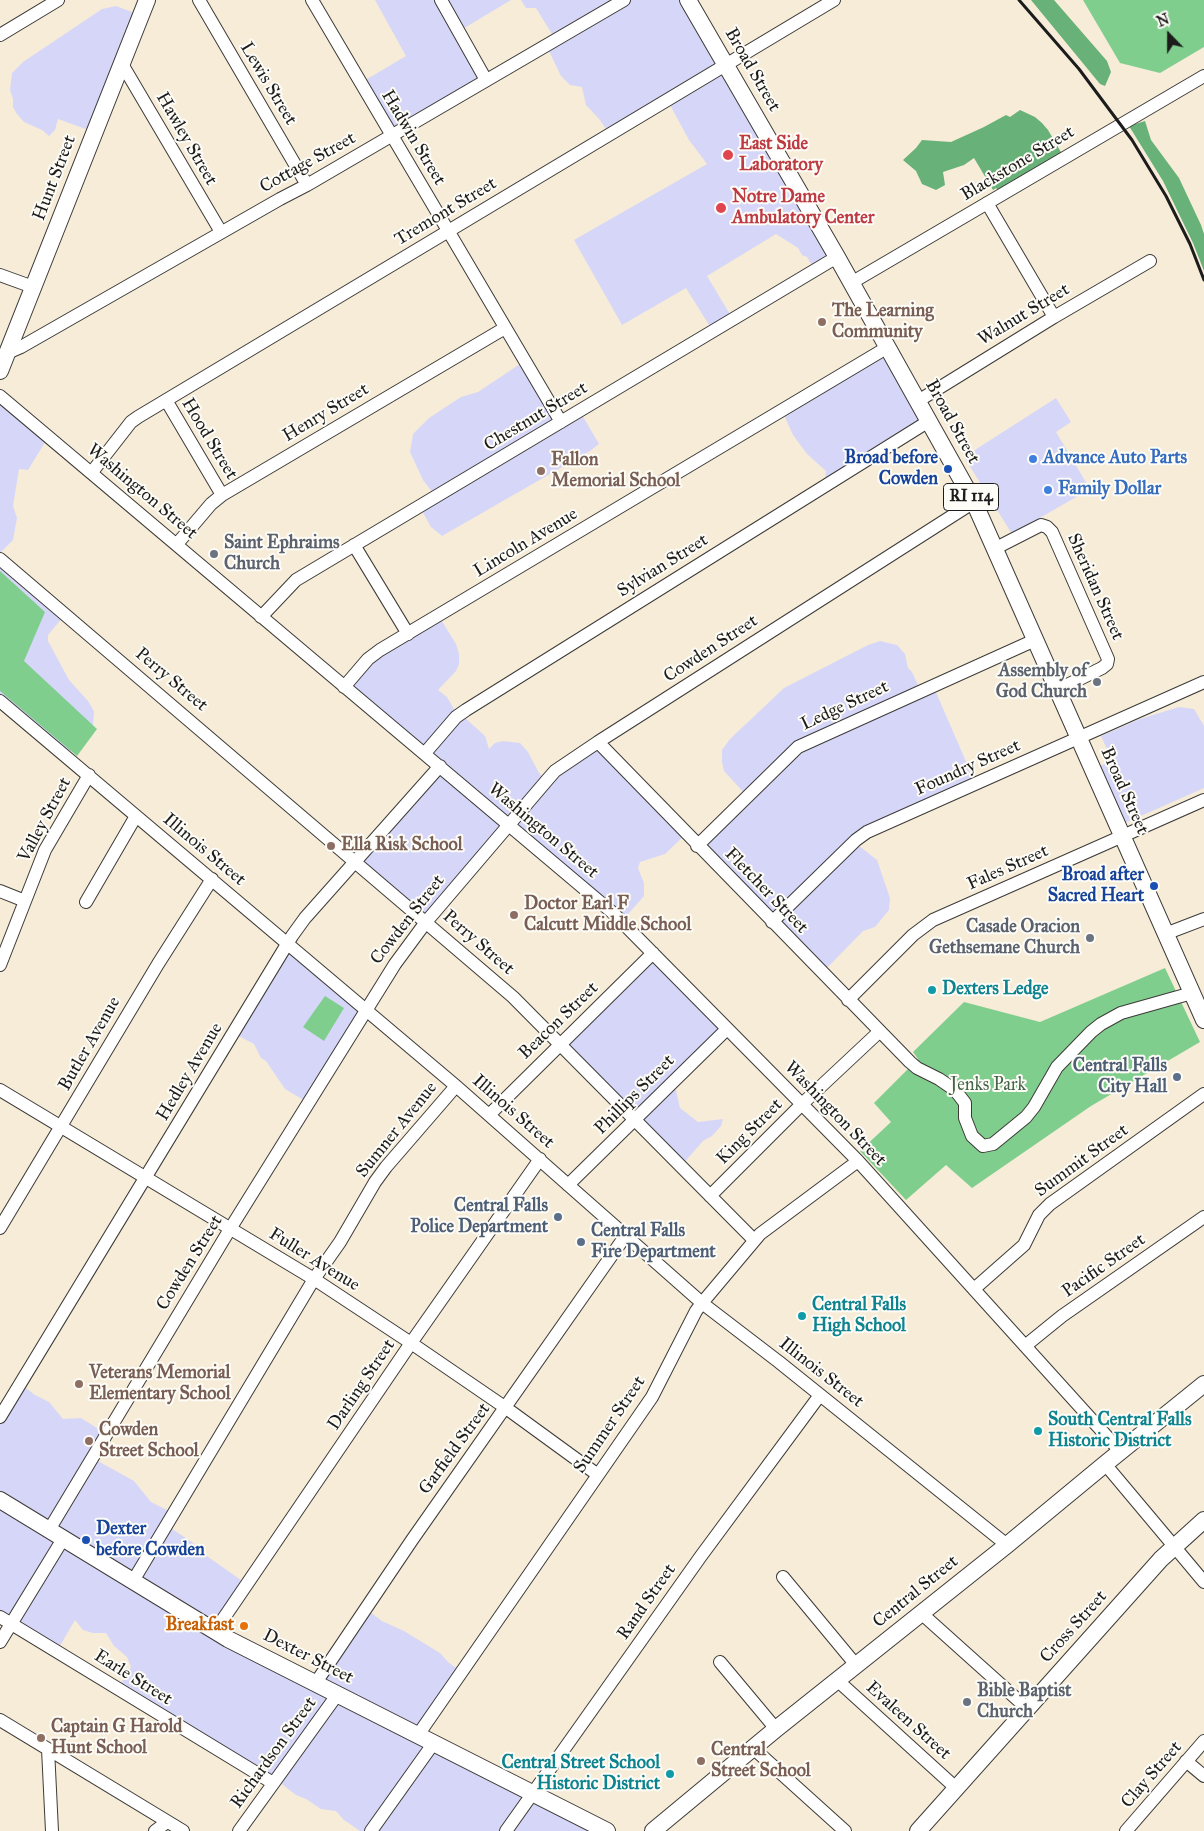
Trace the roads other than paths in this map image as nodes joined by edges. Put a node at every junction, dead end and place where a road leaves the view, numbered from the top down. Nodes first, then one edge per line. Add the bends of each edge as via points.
1 (58, 0) edge
2 (147, 0) edge
3 (199, 0) edge
4 (312, 0) edge
5 (441, 0) edge
6 (624, 0) edge
7 (688, 0) edge
8 (834, 0) edge
9 (0, 35) edge
10 (122, 64) junction
11 (726, 65) junction
12 (1204, 76) edge
13 (486, 80) junction
14 (392, 136) junction
15 (307, 186) junction
16 (987, 203) junction
17 (448, 231) junction
18 (221, 232) junction
19 (837, 257) junction
20 (1150, 262) dead end
21 (0, 275) edge
22 (851, 283) junction
23 (33, 288) junction
24 (1054, 317) junction
25 (505, 328) junction
26 (888, 347) junction
27 (7, 354) junction
28 (0, 371) edge
29 (0, 396) edge
30 (166, 400) junction
31 (918, 401) junction
32 (929, 421) junction
33 (561, 422) junction
34 (92, 472) junction
35 (222, 495) junction
36 (974, 502) junction
37 (176, 544) junction
38 (354, 545) junction
39 (994, 548) junction
40 (0, 559) edge
41 (261, 617) junction
42 (408, 634) junction
43 (1035, 640) junction
44 (1204, 682) edge
45 (344, 687) junction
46 (1057, 690) junction
47 (0, 701) edge
48 (1079, 737) junction
49 (598, 742) junction
50 (425, 754) junction
51 (440, 766) junction
52 (89, 775) junction
53 (1204, 800) edge
54 (136, 816) junction
55 (508, 825) junction
56 (1123, 837) junction
57 (697, 846) junction
58 (356, 861) junction
59 (212, 879) junction
60 (0, 891) edge
61 (25, 901) junction
62 (86, 902) dead end
63 (1204, 918) edge
64 (426, 922) junction
65 (772, 922) junction
66 (1165, 934) junction
67 (288, 943) junction
68 (653, 954) junction
69 (0, 966) edge
70 (1192, 993) junction
71 (848, 1000) junction
72 (366, 1009) junction
73 (1204, 1020) edge
74 (727, 1029) junction
75 (880, 1031) junction
76 (560, 1044) junction
77 (456, 1086) junction
78 (0, 1090) edge
79 (1204, 1094) edge
80 (801, 1105) junction
81 (489, 1114) junction
82 (636, 1119) junction
83 (62, 1127) junction
84 (540, 1159) junction
85 (858, 1161) junction
86 (146, 1178) junction
87 (568, 1185) junction
88 (710, 1196) junction
89 (1204, 1217) edge
90 (0, 1228) edge
91 (230, 1229) junction
92 (626, 1235) junction
93 (754, 1240) junction
94 (314, 1279) junction
95 (974, 1289) junction
96 (702, 1303) junction
97 (411, 1343) junction
98 (1025, 1346) junction
99 (1204, 1384) edge
100 (820, 1395) junction
101 (506, 1408) junction
102 (0, 1417) edge
103 (1120, 1451) junction
104 (1104, 1464) junction
105 (598, 1475) junction
106 (0, 1500) edge
107 (1204, 1520) edge
108 (56, 1534) junction
109 (1007, 1545) junction
110 (1175, 1546) junction
111 (783, 1577) dead end
112 (132, 1581) junction
113 (1204, 1582) edge
114 (921, 1613) junction
115 (6, 1620) edge
116 (215, 1631) junction
117 (0, 1642) edge
118 (720, 1662) dead end
119 (856, 1665) junction
120 (837, 1680) junction
121 (315, 1684) junction
122 (337, 1695) junction
123 (1028, 1709) junction
124 (0, 1720) edge
125 (776, 1729) junction
126 (418, 1736) junction
127 (1204, 1741) edge
128 (433, 1744) junction
129 (754, 1748) junction
130 (48, 1749) junction
131 (1186, 1762) junction
132 (1204, 1776) edge
133 (273, 1783) junction
134 (956, 1788) junction
135 (533, 1794) junction
136 (167, 1822) junction
137 (52, 1831) edge
138 (155, 1831) edge
139 (183, 1831) edge
140 (240, 1831) edge
141 (370, 1831) edge
142 (506, 1831) edge
143 (607, 1831) edge
144 (653, 1831) edge
145 (845, 1831) edge
146 (918, 1831) edge
147 (1126, 1831) edge

1 - 9 street
2 - 10 main road, Hunt Street
3 - 15 street, Lewis Street
4 - 14 street, Hadwin Street
5 - 13 street
6 - 13 street, Cottage Street
7 - 11 main road, Broad Street / RI 114
8 - 11 street, Tremont Street
10 - 18 street, Hawley Street
10 - 23 main road, Hunt Street
11 - 17 street, Tremont Street
11 - 19 main road, Broad Street / RI 114
12 - 16 street, Blackstone Street
13 - 14 street, Cottage Street
14 - 15 street, Cottage Street
14 - 17 street, Hadwin Street
15 - 18 street, Cottage Street
16 - 22 street, Blackstone Street
16 - 24 street
17 - 25 street, Hadwin Street
17 - 30 street, Tremont Street
18 - 27 street, Cottage Street
19 - 22 main road, Broad Street / RI 114
19 - 33 street, Chestnut Street
20 - 24 street, Walnut Street
21 - 23 street
22 - 26 main road, Broad Street / RI 114
23 - 27 main road, Hunt Street
24 - 31 street, Walnut Street
25 - 33 street, Hadwin Street
25 - 35 street, Henry Street
26 - 31 main road, Broad Street / RI 114
26 - 42 street, Lincoln Avenue
27 - 28 main road, Hunt Street
29 - 34 street, Washington Street
30 - 34 street, Tremont Street via 131,422
30 - 35 street, Hood Street
31 - 32 main road, Broad Street / RI 114
32 - 36 main road, Broad Street / RI 114
32 - 50 street, Sylvian Street via 466,710 456,717
33 - 38 street, Chestnut Street
34 - 37 street, Washington Street
35 - 37 street, Henry Street
36 - 39 main road, Broad Street / RI 114
36 - 49 street, Cowden Street
37 - 41 street, Washington Street
38 - 41 street, Chestnut Street via 296,580
38 - 42 street
39 - 43 main road, Broad Street / RI 114
39 - 46 street, Sheridan Street via 1041,525 1052,532 1060,550 1108,659 1102,668
40 - 58 street, Perry Street
41 - 45 street, Washington Street
42 - 45 street, Lincoln Avenue via 374,654
43 - 46 main road, Broad Street / RI 114
43 - 57 street, Ledge Street via 798,747
44 - 48 street, Foundry Street
45 - 50 street, Washington Street
46 - 48 main road, Broad Street / RI 114
47 - 52 street, Illinois Street
48 - 56 main road, Broad Street / RI 114
48 - 65 street, Foundry Street via 861,836
49 - 55 street, Cowden Street via 555,771
49 - 57 street, Fletcher Street
50 - 51 street, Washington Street
51 - 55 street, Washington Street
51 - 58 street, Hedley Avenue
52 - 54 street, Illinois Street
52 - 61 street, Valley Street via 45,850
53 - 56 street, Fales Street
54 - 59 street, Illinois Street
54 - 62 street
55 - 64 street, Cowden Street
55 - 68 street, Washington Street via 613,913
56 - 66 main road, Broad Street / RI 114
56 - 71 street, Fales Street via 933,920 912,935
57 - 65 street, Fletcher Street
58 - 64 street, Perry Street
58 - 67 street, Hedley Avenue via 305,918
59 - 67 street, Illinois Street
59 - 83 street, Butler Avenue
60 - 61 street
61 - 69 street, Valley Street
63 - 66 street
64 - 72 street, Cowden Street
64 - 76 street, Perry Street via 513,997
65 - 71 street, Fletcher Street
66 - 70 main road, Broad Street / RI 114
67 - 72 street, Illinois Street
67 - 86 street, Hedley Avenue
68 - 74 street, Washington Street
68 - 76 street, Beacon Street
70 - 73 main road, Broad Street / RI 114
70 - 75 street, Fletcher Street via 1121,1013 1101,1024 1057,1067 1026,1116 989,1146 983,1146 972,1136 965,1118 965,1103 954,1090 917,1068
71 - 75 street, Fletcher Street
72 - 77 street, Illinois Street
72 - 91 street, Cowden Street
74 - 80 street, Washington Street
74 - 82 street, Phillips Street
75 - 80 street, King Street
76 - 81 street, Beacon Street
76 - 82 street, Perry Street
77 - 81 street, Illinois Street
77 - 94 street, Sumner Avenue via 386,1167
78 - 83 street, Fuller Avenue
79 - 95 street, Summit Street via 1050,1204 1039,1215 1021,1248
80 - 85 street, Washington Street
80 - 88 street, King Street
81 - 84 street, Illinois Street
82 - 87 street, Phillips Street
82 - 88 street, Perry Street
83 - 86 street, Fuller Avenue
83 - 90 street, Butler Avenue
84 - 87 street, Illinois Street
84 - 97 street, Darling Street
85 - 93 street, Summer Street
85 - 95 street, Washington Street
86 - 91 street, Fuller Avenue
86 - 102 street, Hedley Avenue
87 - 92 street, Illinois Street
88 - 93 street, Perry Street
89 - 98 street, Pacific Street
91 - 94 street, Fuller Avenue
91 - 108 street, Cowden Street
92 - 96 street, Illinois Street
92 - 101 street, Garfield Street
93 - 96 street, Summer Street
94 - 97 street, Fuller Avenue
94 - 112 street, Sumner Avenue
95 - 98 street, Washington Street
96 - 100 street, Illinois Street
96 - 105 street, Summer Street via 652,1397
97 - 101 street, Fuller Avenue
97 - 116 street, Darling Street
98 - 103 street, Washington Street
99 - 103 main road, Central Street
100 - 109 street, Illinois Street
100 - 135 street, Rand Street via 701,1556
101 - 105 street, Fuller Avenue
101 - 121 street, Garfield Street
103 - 104 main road, Central Street
104 - 109 main road, Central Street
104 - 110 street
105 - 126 street, Summer Street
106 - 108 main road, Dexter Street
107 - 110 main road, Cross Street
108 - 112 main road, Dexter Street
108 - 115 street, Cowden Street
109 - 114 main road, Central Street
110 - 113 street
110 - 123 main road, Cross Street
111 - 119 street
112 - 116 main road, Dexter Street
114 - 119 main road, Central Street
114 - 123 street
115 - 117 street, Cowden Street
115 - 133 street, Earle Street
116 - 121 main road, Dexter Street
118 - 125 street
119 - 120 main road, Central Street
120 - 125 main road, Central Street
120 - 134 street, Evaleen Street
121 - 122 main road, Dexter Street
122 - 126 main road, Dexter Street
122 - 133 street, Richardson Street
123 - 134 main road, Cross Street
124 - 130 street
125 - 129 main road, Central Street
126 - 128 main road, Dexter Street
127 - 131 street, Clay Street
128 - 135 main road, Dexter Street
128 - 141 street
129 - 144 main road, Central Street
129 - 145 street
130 - 136 street
130 - 137 street
131 - 132 street
131 - 147 street, Clay Street
133 - 140 street, Richardson Street
134 - 146 main road, Cross Street
135 - 142 street, Rand Street
135 - 143 main road, Dexter Street
136 - 138 street
136 - 139 street

